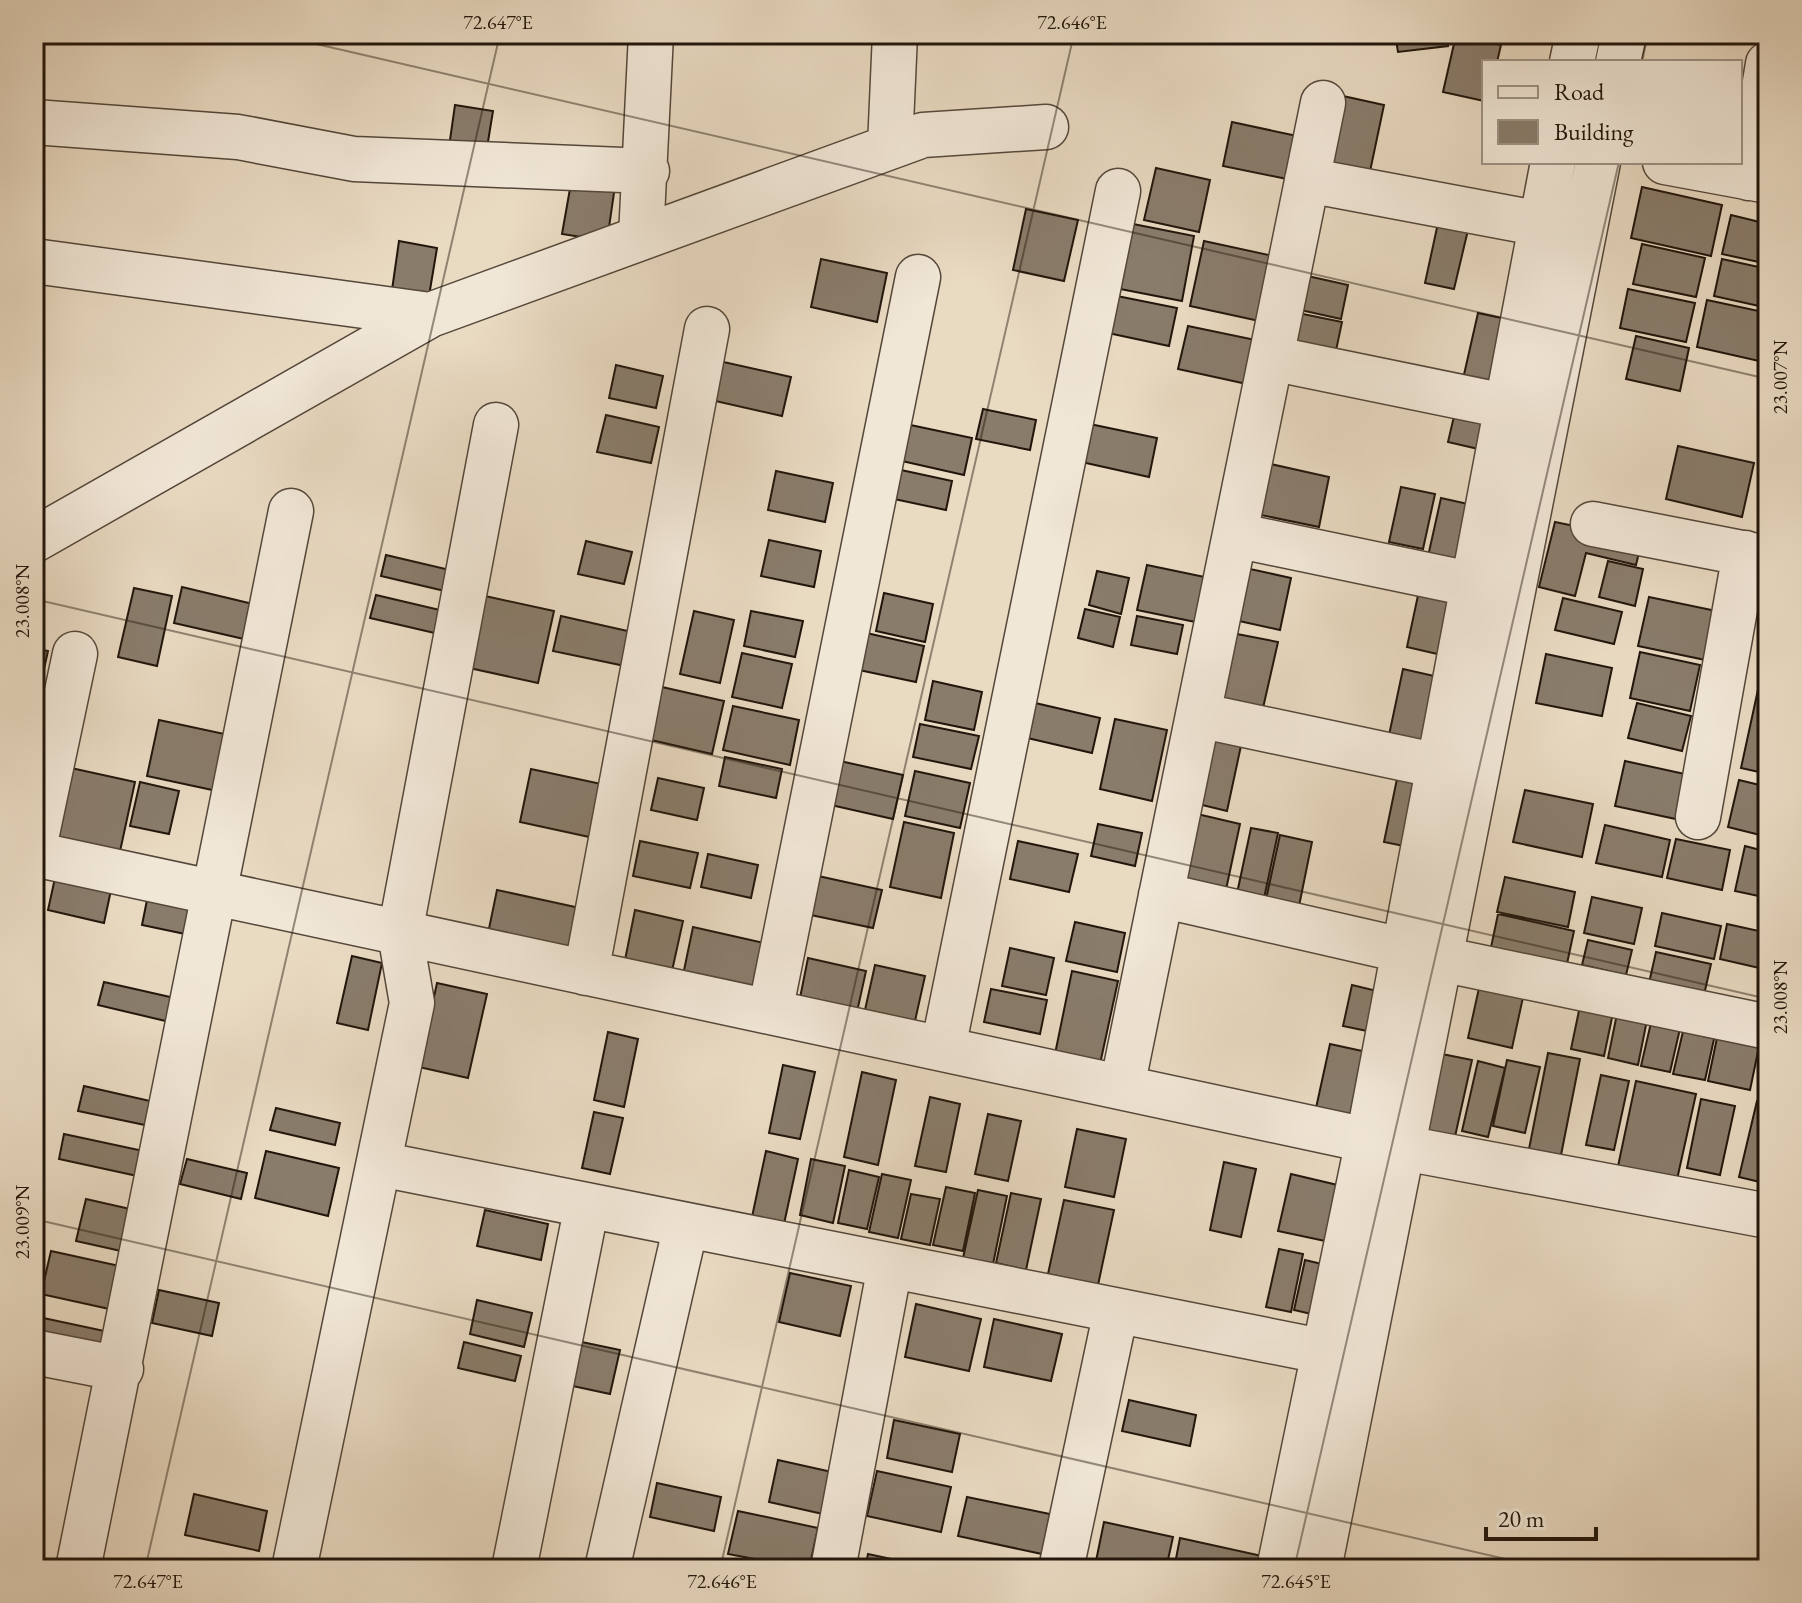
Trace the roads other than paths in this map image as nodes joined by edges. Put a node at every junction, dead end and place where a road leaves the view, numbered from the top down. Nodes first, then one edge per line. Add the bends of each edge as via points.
1 (651, 34) edge
2 (895, 34) edge
3 (1578, 34) edge
4 (1624, 34) edge
5 (1572, 60) edge
6 (1618, 60) edge
7 (1768, 64) edge
8 (1323, 103) dead end
9 (34, 122) edge
10 (1046, 127) dead end
11 (890, 147) junction
12 (1553, 164) edge
13 (1597, 164) edge
14 (1676, 164) edge
15 (647, 171) junction
16 (1759, 179) edge
17 (1307, 180) junction
18 (1118, 191) dead end
19 (1541, 224) junction
20 (641, 237) junction
21 (34, 261) edge
22 (918, 277) dead end
23 (430, 315) junction
24 (707, 329) dead end
25 (1271, 358) junction
26 (1527, 411) junction
27 (496, 425) dead end
28 (291, 511) dead end
29 (1593, 524) dead end
30 (1235, 535) junction
31 (34, 540) edge
32 (1756, 555) edge
33 (1493, 589) junction
34 (75, 654) dead end
35 (1198, 715) junction
36 (1439, 766) junction
37 (1698, 817) dead end
38 (34, 848) edge
39 (34, 854) edge
40 (215, 894) junction
41 (1161, 895) junction
42 (400, 933) junction
43 (1422, 954) junction
44 (586, 973) junction
45 (770, 1012) junction
46 (1768, 1027) edge
47 (943, 1048) junction
48 (1122, 1087) junction
49 (1386, 1144) junction
50 (380, 1164) junction
51 (587, 1205) junction
52 (1768, 1216) edge
53 (686, 1225) junction
54 (890, 1266) junction
55 (1116, 1311) junction
56 (34, 1352) edge
57 (1326, 1352) junction
58 (121, 1369) junction
59 (78, 1569) edge
60 (294, 1569) edge
61 (514, 1569) edge
62 (607, 1569) edge
63 (833, 1569) edge
64 (1061, 1569) edge
65 (1279, 1569) edge
66 (1319, 1569) edge

1 - 15 street
2 - 11 street
3 - 5 street
4 - 6 street
7 - 16 street
8 - 17 street
9 - 15 street via 238,137 354,159
10 - 11 street via 923,135
11 - 20 street
12 - 19 street
13 - 26 street
14 - 16 street
15 - 20 street
17 - 19 street
17 - 25 street
18 - 47 street
19 - 26 street
20 - 23 street
21 - 23 street
22 - 45 street
23 - 31 street
24 - 44 street
25 - 26 street
25 - 30 street
26 - 33 street
27 - 42 street
28 - 40 street
29 - 32 street
30 - 33 street
30 - 35 street
32 - 37 street
33 - 36 street
33 - 43 street
34 - 38 street
35 - 36 street
35 - 41 street
36 - 43 street
39 - 40 street
40 - 42 street
40 - 58 street
41 - 43 street
41 - 48 street
42 - 44 street
42 - 50 street via 412,1003
43 - 46 street
43 - 49 street
44 - 45 street
45 - 47 street
47 - 48 street
48 - 49 street
49 - 52 street
49 - 57 street
49 - 66 street
50 - 51 street
50 - 60 street
51 - 53 street
51 - 61 street
53 - 54 street
53 - 62 street
54 - 55 street
54 - 63 street
55 - 57 street
55 - 64 street
56 - 58 street
57 - 65 street
58 - 59 street

